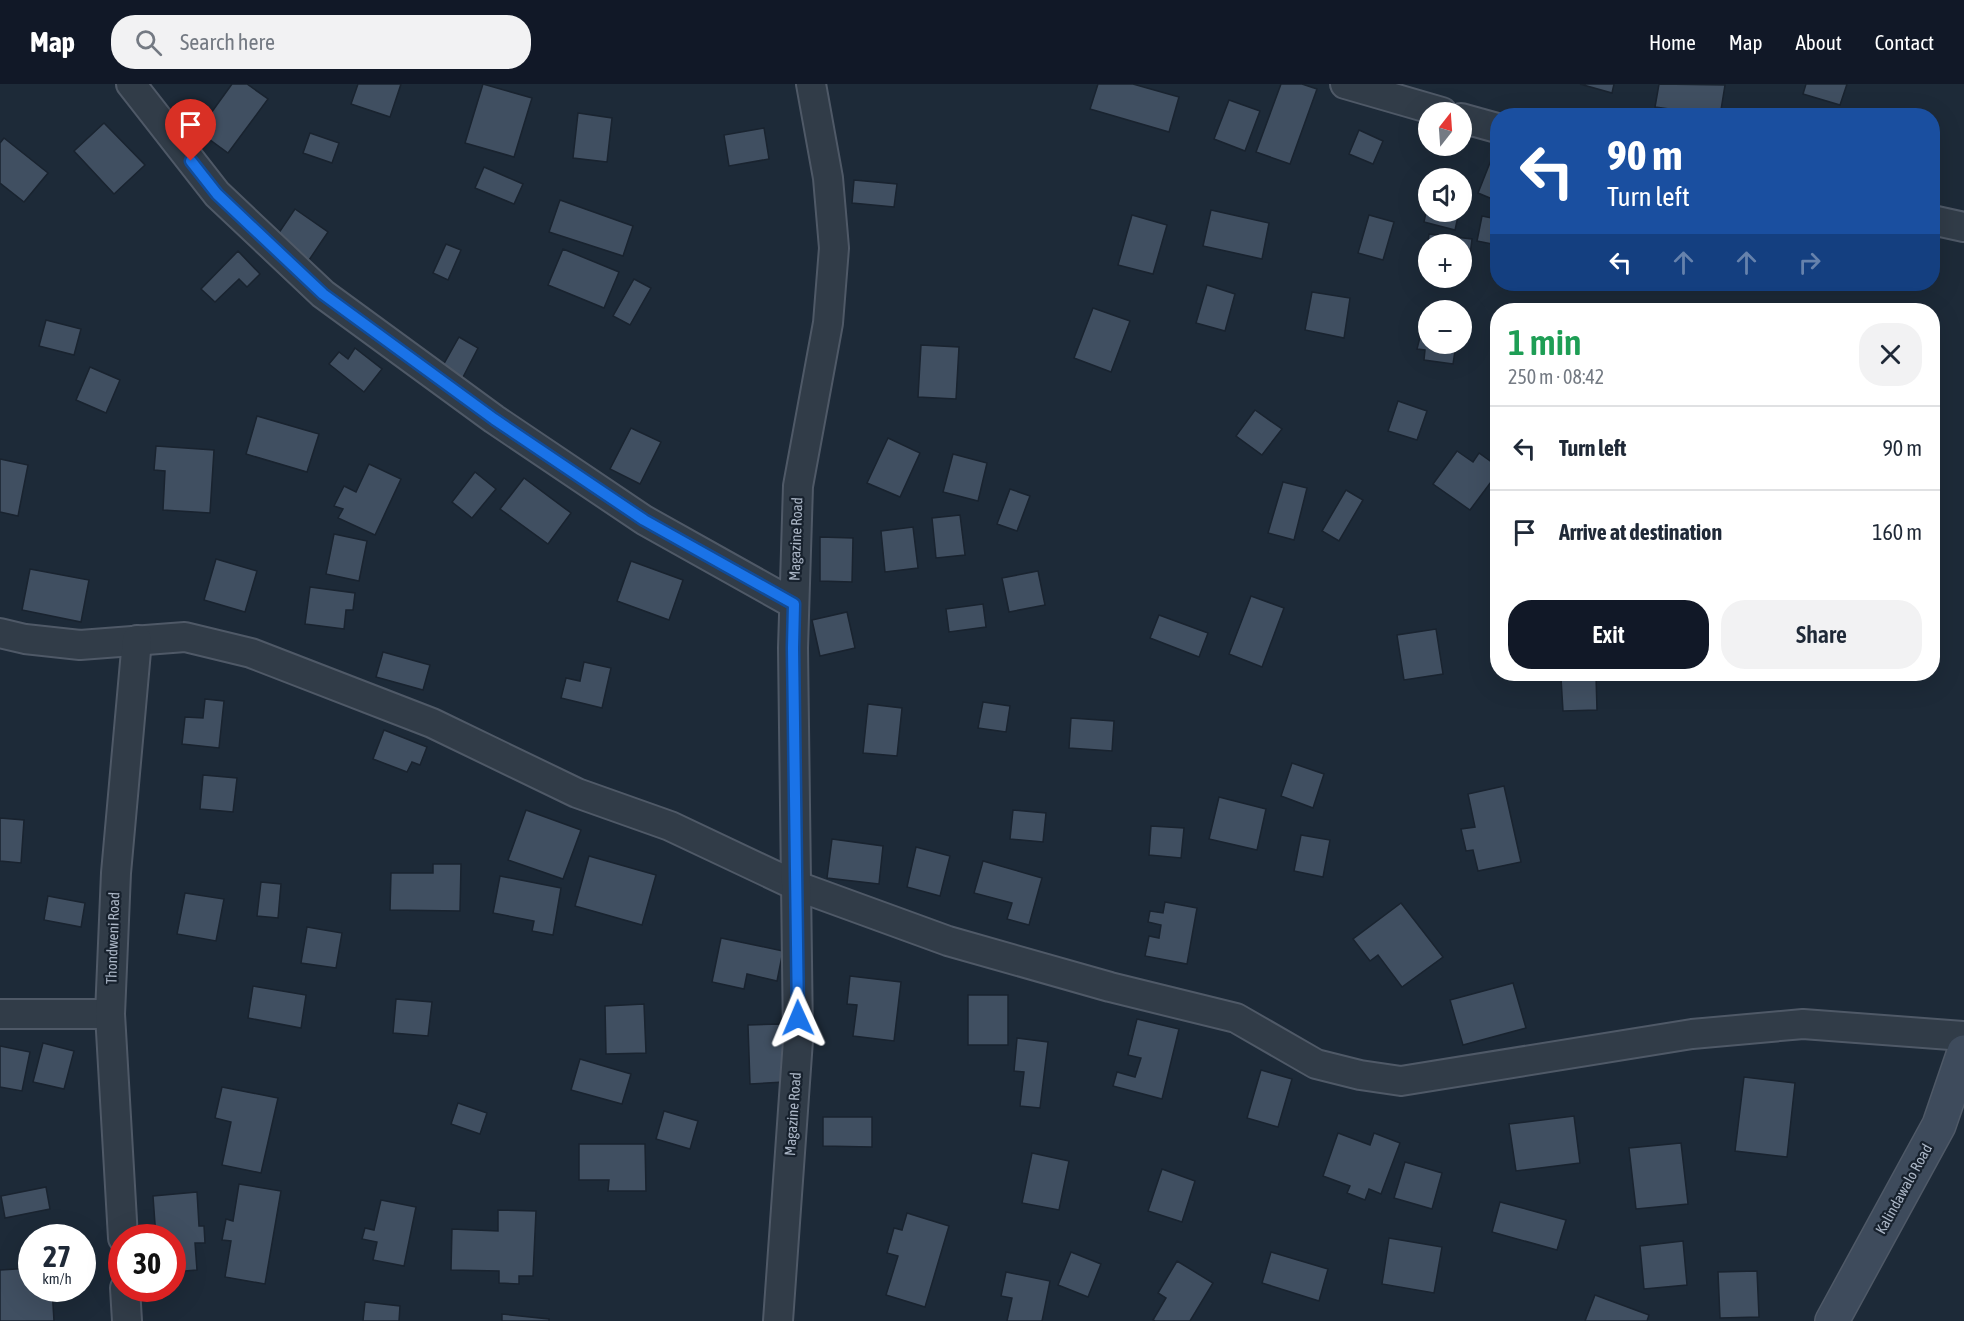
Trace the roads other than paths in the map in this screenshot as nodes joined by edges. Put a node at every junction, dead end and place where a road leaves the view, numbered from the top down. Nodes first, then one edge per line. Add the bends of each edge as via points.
1 (131, 84) edge
2 (811, 84) edge
3 (1345, 84) edge
4 (1418, 105) edge
5 (1472, 121) edge
6 (1490, 126) edge
7 (1940, 222) edge
8 (1964, 227) edge
9 (794, 604) junction
10 (0, 633) edge
11 (137, 640) junction
12 (797, 886) junction
13 (0, 1014) edge
14 (110, 1014) junction
15 (1964, 1036) edge
16 (1964, 1052) edge
17 (122, 1224) edge
18 (126, 1302) edge
19 (127, 1321) edge
20 (778, 1321) edge
21 (1832, 1321) edge

1 - 9 street via 217,194 323,294 494,419 644,520
2 - 9 street, Magazine Road via 828,178 834,248 828,323 798,486
3 - 4 street
5 - 6 street
7 - 8 street
9 - 12 street, Magazine Road
10 - 11 street via 80,645
11 - 12 street via 185,637 251,653 432,723 578,793 670,826
11 - 14 street, Thondweni Road via 116,873
12 - 15 street via 948,941 1236,1018 1316,1064 1401,1081 1692,1034 1803,1024
12 - 20 street, Magazine Road via 798,1040
13 - 14 street
14 - 17 street, Thondweni Road
16 - 21 street, Kalindawalo Road via 1939,1125
18 - 19 street

